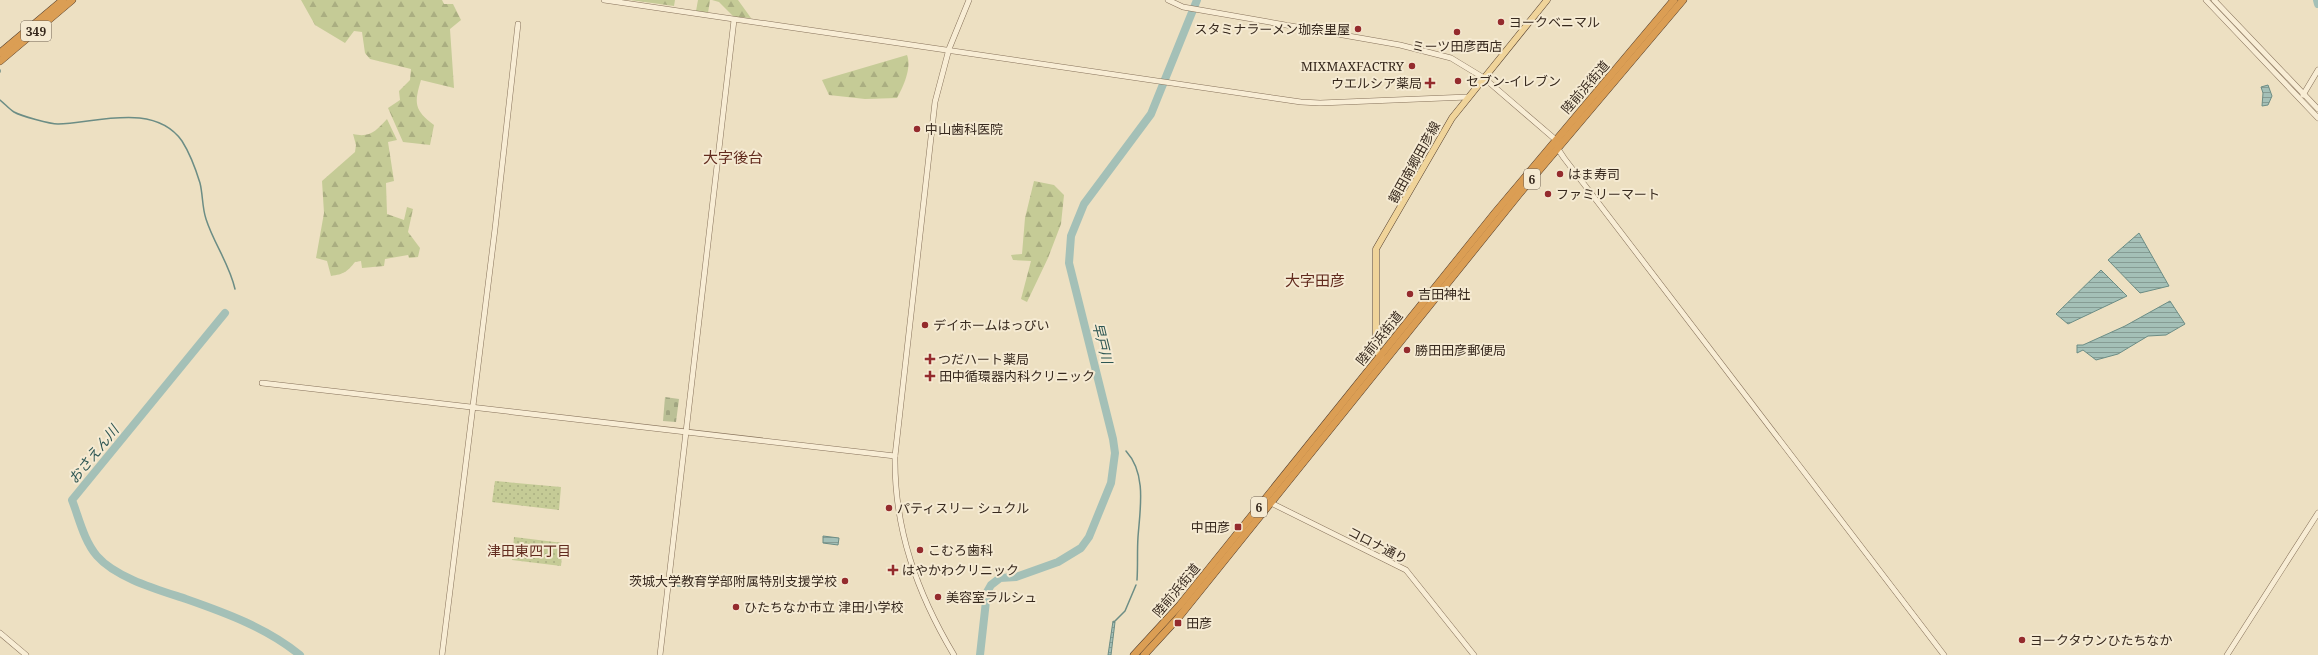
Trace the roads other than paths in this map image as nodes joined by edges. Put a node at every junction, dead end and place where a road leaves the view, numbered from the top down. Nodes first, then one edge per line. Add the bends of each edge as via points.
1 (63, 0) edge
2 (72, 0) edge
3 (604, 0) edge
4 (969, 0) edge
5 (1168, 0) edge
6 (1547, 0) edge
7 (1674, 0) edge
8 (1683, 0) edge
9 (2206, 0) edge
10 (2214, 0) edge
11 (734, 20) junction
12 (518, 24) dead end
13 (949, 49) junction
14 (0, 54) edge
15 (0, 61) edge
16 (2318, 70) edge
17 (1484, 78) junction
18 (2304, 94) junction
19 (1468, 98) junction
20 (2300, 99) junction
21 (2318, 109) edge
22 (2318, 118) edge
23 (1556, 140) junction
24 (1558, 149) junction
25 (1382, 358) junction
26 (262, 384) dead end
27 (472, 408) junction
28 (686, 432) junction
29 (895, 456) junction
30 (1268, 502) junction
31 (2318, 513) edge
32 (0, 633) edge
33 (26, 655) edge
34 (442, 655) edge
35 (660, 655) edge
36 (954, 655) edge
37 (1134, 655) edge
38 (1144, 655) edge
39 (1474, 655) edge
40 (1944, 655) edge
41 (2226, 655) edge

1 - 14 highway, 349
2 - 15 highway, 349
3 - 11 street
4 - 13 street
5 - 17 street via 1183,7 1400,45 1451,58
6 - 17 main road, 額田南郷田彦線
7 - 23 highway, 陸前浜街道 / 6
8 - 24 highway, 陸前浜街道 / 6
9 - 20 street
10 - 18 street
11 - 13 street
11 - 28 street
12 - 27 street
13 - 19 street via 1317,103
13 - 29 street via 934,110
16 - 18 street
17 - 19 main road, 額田南郷田彦線
17 - 23 street
18 - 20 street
18 - 21 street
19 - 25 main road, 額田南郷田彦線 via 1443,132 1376,249 1376,345
20 - 22 street
23 - 24 street
23 - 25 highway, 陸前浜街道 / 6
24 - 25 highway, 陸前浜街道 / 6
24 - 40 street
25 - 30 highway, 陸前浜街道 / 6
26 - 27 street
27 - 28 street
27 - 34 street
28 - 29 street
28 - 35 street
29 - 36 street via 897,505 910,563 926,604
30 - 37 highway, 陸前浜街道 / 6
30 - 38 highway, 陸前浜街道 / 6 via 1178,618
30 - 39 street, コロナ通り via 1406,570
31 - 41 street
32 - 33 street

